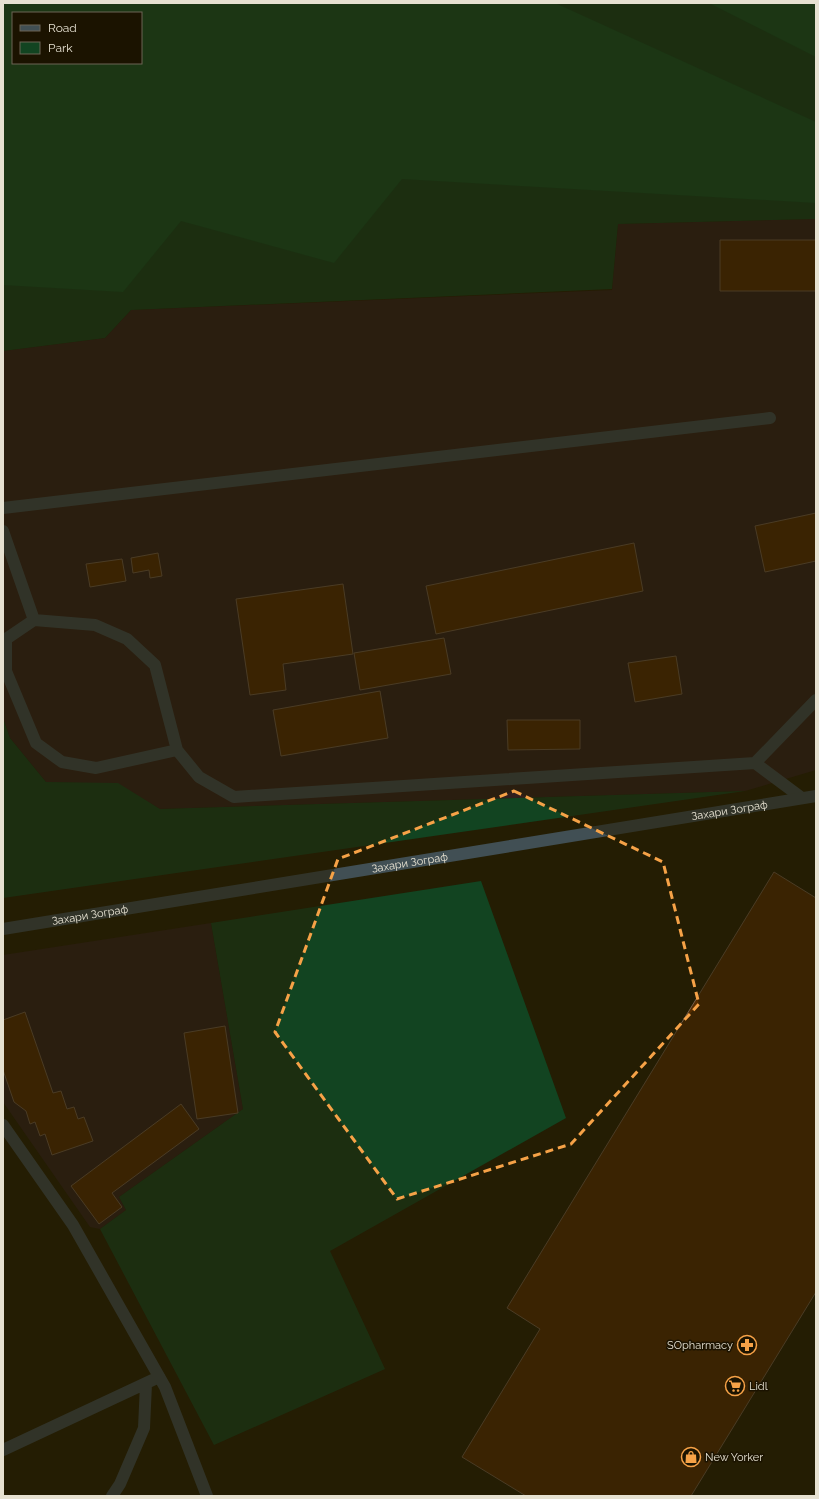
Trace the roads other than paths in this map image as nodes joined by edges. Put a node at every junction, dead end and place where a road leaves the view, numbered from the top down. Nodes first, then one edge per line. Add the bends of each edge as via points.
1 (770, 418) dead end
2 (3, 508) edge
3 (3, 531) edge
4 (34, 620) junction
5 (816, 700) edge
6 (177, 750) junction
7 (755, 763) junction
8 (816, 796) edge
9 (802, 798) junction
10 (3, 929) edge
11 (3, 1125) edge
12 (159, 1377) junction
13 (146, 1384) junction
14 (3, 1450) edge
15 (112, 1496) edge
16 (207, 1496) edge

1 - 2 street
3 - 4 street
4 - 6 street via 95,625 127,638 155,666
4 - 6 street via 6,639 6,671 36,743 62,762 96,768
5 - 7 street
6 - 7 street via 199,777 234,797
7 - 9 street
8 - 9 street, Захари Зограф
9 - 10 street, Захари Зограф
11 - 12 street via 73,1225
12 - 13 street
12 - 16 street
13 - 14 street
13 - 15 street via 144,1428 120,1484

